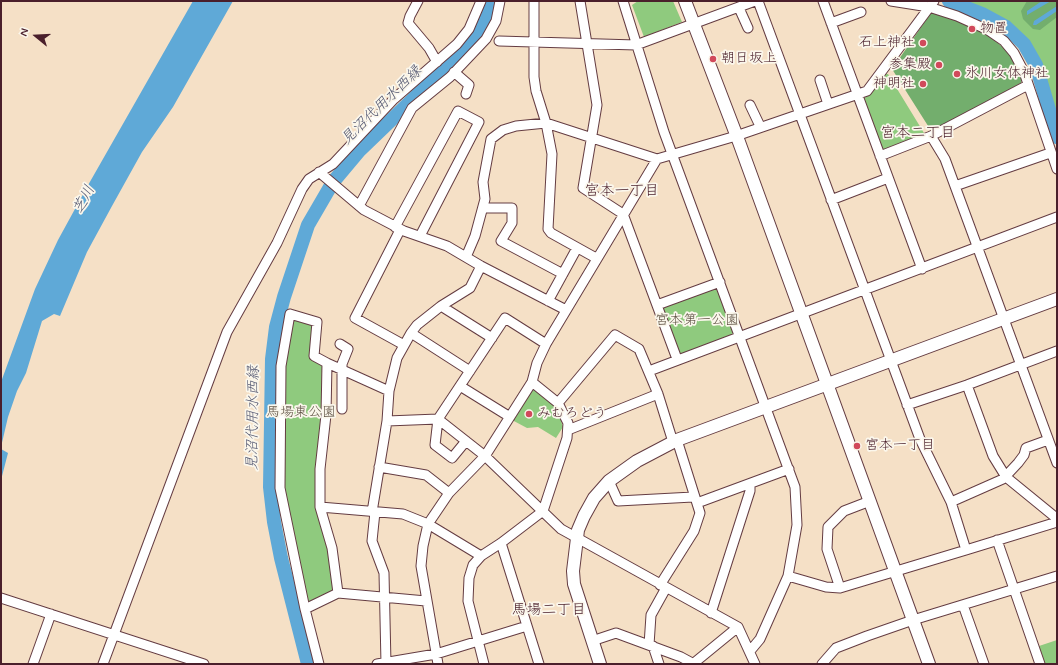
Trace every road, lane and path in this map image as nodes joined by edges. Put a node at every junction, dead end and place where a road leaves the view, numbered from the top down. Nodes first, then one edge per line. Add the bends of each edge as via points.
1 (418, 1) edge
2 (481, 1) edge
3 (500, 1) edge
4 (534, 1) edge
5 (580, 1) edge
6 (623, 1) edge
7 (685, 1) edge
8 (755, 1) edge
9 (758, 1) edge
10 (823, 1) edge
11 (891, 1) edge
12 (932, 4) edge
13 (739, 8) junction
14 (861, 12) dead end
15 (693, 23) junction
16 (831, 23) junction
17 (748, 28) dead end
18 (493, 40) junction
19 (533, 42) junction
20 (587, 43) junction
21 (636, 45) junction
22 (437, 62) junction
23 (454, 72) junction
24 (820, 80) dead end
25 (1028, 85) junction
26 (466, 94) dead end
27 (858, 95) junction
28 (828, 104) junction
29 (750, 105) dead end
30 (799, 114) junction
31 (546, 123) junction
32 (760, 126) junction
33 (736, 136) junction
34 (931, 136) junction
35 (592, 138) junction
36 (1050, 152) junction
37 (672, 154) junction
38 (880, 156) junction
39 (657, 159) junction
40 (1057, 169) edge
41 (319, 172) junction
42 (888, 178) junction
43 (955, 186) junction
44 (831, 200) junction
45 (358, 206) junction
46 (483, 208) junction
47 (623, 214) junction
48 (1057, 217) edge
49 (398, 228) junction
50 (420, 236) junction
51 (577, 248) junction
52 (978, 248) junction
53 (466, 257) junction
54 (596, 258) junction
55 (481, 266) junction
56 (922, 269) junction
57 (563, 274) junction
58 (720, 282) junction
59 (864, 290) junction
60 (1057, 299) edge
61 (548, 301) junction
62 (657, 305) junction
63 (441, 306) junction
64 (566, 310) junction
65 (800, 313) junction
66 (1004, 318) junction
67 (411, 333) junction
68 (739, 336) junction
69 (492, 338) junction
70 (340, 344) dead end
71 (404, 344) junction
72 (546, 344) junction
73 (1057, 351) edge
74 (677, 359) junction
75 (890, 360) junction
76 (327, 363) junction
77 (1021, 364) junction
78 (343, 371) junction
79 (470, 371) junction
80 (649, 371) junction
81 (532, 382) junction
82 (827, 384) junction
83 (967, 385) junction
84 (460, 386) junction
85 (389, 391) junction
86 (658, 394) junction
87 (558, 403) junction
88 (907, 405) junction
89 (765, 407) junction
90 (342, 409) dead end
91 (510, 417) junction
92 (438, 419) junction
93 (387, 421) junction
94 (568, 430) junction
95 (1048, 440) junction
96 (466, 441) junction
97 (675, 441) junction
98 (485, 456) junction
99 (1057, 463) edge
100 (379, 467) junction
101 (789, 469) junction
102 (1006, 477) junction
103 (609, 481) junction
104 (750, 484) junction
105 (449, 493) junction
106 (695, 500) junction
107 (870, 500) junction
108 (951, 502) junction
109 (320, 507) junction
110 (543, 510) junction
111 (373, 512) junction
112 (1057, 522) edge
113 (428, 524) junction
114 (577, 537) junction
115 (997, 540) junction
116 (501, 543) junction
117 (966, 550) junction
118 (481, 556) junction
119 (896, 572) junction
120 (788, 576) junction
121 (1057, 576) edge
122 (663, 587) junction
123 (840, 588) junction
124 (1014, 588) junction
125 (338, 593) junction
126 (385, 597) junction
127 (1, 598) edge
128 (426, 602) junction
129 (963, 605) junction
130 (305, 609) junction
131 (711, 613) junction
132 (51, 614) junction
133 (913, 620) junction
134 (527, 626) junction
135 (738, 627) junction
136 (114, 635) junction
137 (477, 641) junction
138 (592, 642) junction
139 (651, 645) junction
140 (750, 651) junction
141 (436, 654) junction
142 (383, 663) edge
143 (32, 664) edge
144 (104, 664) edge
145 (204, 664) edge
146 (319, 664) edge
147 (438, 664) edge
148 (484, 664) edge
149 (539, 664) edge
150 (600, 664) edge
151 (659, 664) edge
152 (694, 664) edge
153 (755, 664) edge
154 (822, 664) edge
155 (929, 664) edge
156 (984, 664) edge
157 (1040, 664) edge

1 - 22 street via 408,23
2 - 22 street via 469,29
3 - 18 street
4 - 19 street
5 - 20 street
6 - 21 street
7 - 15 street
8 - 13 street
9 - 30 street
10 - 16 street
11 - 12 street
12 - 25 street via 971,21 1004,41 1014,53
12 - 27 street via 870,87
13 - 15 street
13 - 17 street
14 - 16 street
15 - 21 street
15 - 33 street
16 - 27 street
18 - 19 street
18 - 23 street
19 - 20 street
19 - 31 street via 536,91
20 - 21 street
20 - 35 street via 598,105
21 - 37 street
22 - 41 street via 394,99 333,164
23 - 26 street via 469,85
23 - 45 street via 412,108
24 - 28 street
25 - 34 street
25 - 36 street
27 - 28 street
27 - 38 street
28 - 30 street
29 - 32 street
30 - 32 street
30 - 44 street
31 - 35 street
31 - 46 street via 516,126 503,130 491,139 483,182
31 - 51 street via 552,154 548,229
32 - 33 street
33 - 37 street
33 - 65 street
34 - 38 street
34 - 43 street via 945,159
35 - 39 street
35 - 47 street via 583,188
36 - 40 street
36 - 43 street
37 - 39 street
37 - 58 street
38 - 42 street
39 - 47 street
41 - 45 street
41 - 136 street via 302,190 277,243 227,332
42 - 44 street
42 - 56 street
43 - 52 street
44 - 59 street
45 - 49 street
46 - 53 street
46 - 57 street via 512,208 512,223 502,241
47 - 54 street
47 - 62 street
48 - 52 street
49 - 50 street
49 - 50 street via 458,111 479,122
49 - 71 street via 355,318
50 - 53 street via 447,246
51 - 54 street
51 - 57 street
52 - 56 street
52 - 66 street
53 - 55 street
54 - 64 street
55 - 61 street
55 - 63 street via 470,288
56 - 59 street
57 - 61 street
58 - 62 street
58 - 68 street
59 - 65 street
59 - 75 street
60 - 66 street
61 - 64 street
62 - 74 street
63 - 67 street
63 - 69 street
64 - 72 street
65 - 68 street
65 - 82 street
66 - 75 street
66 - 77 street
67 - 71 street
67 - 79 street
68 - 74 street
68 - 89 street
69 - 72 street via 505,318
69 - 79 street
70 - 78 street via 348,349 342,364
71 - 85 street via 397,358
72 - 81 street
73 - 77 street
74 - 80 street
75 - 82 street
75 - 88 street
76 - 78 street
76 - 109 street
76 - 130 street via 314,356 317,322 290,314 281,366 280,488
77 - 83 street
77 - 95 street
78 - 85 street
78 - 90 street
79 - 84 street
80 - 86 street
80 - 87 street via 639,349 615,335
81 - 87 street
81 - 91 street
82 - 89 street
82 - 107 street
83 - 88 street
83 - 102 street via 994,456
84 - 91 street
84 - 92 street
85 - 93 street
86 - 94 street
86 - 97 street
87 - 94 street via 568,423
88 - 108 street via 920,439
89 - 97 street
89 - 101 street
91 - 98 street
92 - 93 street
92 - 96 street
92 - 96 street via 435,445 452,458
93 - 100 street
94 - 110 street
95 - 99 street
95 - 102 street via 1026,448 1024,455
96 - 98 street
97 - 103 street via 637,461
97 - 106 street
98 - 105 street
98 - 110 street
100 - 105 street via 426,475
100 - 111 street
101 - 104 street
101 - 120 street via 795,488 797,525
102 - 108 street
102 - 112 street via 1055,517
103 - 106 street via 618,501
103 - 114 street via 594,498
104 - 106 street
104 - 131 street via 750,491
105 - 113 street
106 - 122 street via 700,513 694,531
107 - 119 street
107 - 123 street via 844,511 828,527 827,549
108 - 117 street
109 - 111 street
109 - 125 street via 332,548
110 - 114 street via 561,528
110 - 116 street
111 - 113 street via 402,514
111 - 126 street via 372,541 384,573
112 - 115 street
113 - 118 street
113 - 128 street via 421,566
114 - 122 street
114 - 138 street via 574,584
115 - 117 street
115 - 124 street
116 - 118 street
116 - 134 street
117 - 119 street
118 - 137 street via 473,565 468,589 468,601
119 - 123 street
119 - 133 street
120 - 123 street via 826,587
120 - 140 street via 760,639
121 - 124 street
122 - 131 street
122 - 139 street via 651,615
124 - 129 street
124 - 157 street
125 - 126 street
125 - 130 street
126 - 128 street
126 - 142 street
127 - 132 street
128 - 141 street
129 - 133 street
129 - 156 street
130 - 146 street
131 - 135 street
132 - 136 street
132 - 143 street
133 - 154 street via 836,648
133 - 155 street
134 - 137 street
134 - 149 street
135 - 140 street
135 - 152 street
136 - 144 street
136 - 145 street
137 - 141 street
137 - 148 street
138 - 139 street via 616,633
138 - 150 street
139 - 151 street
139 - 152 street
140 - 153 street
141 - 142 street
141 - 147 street

